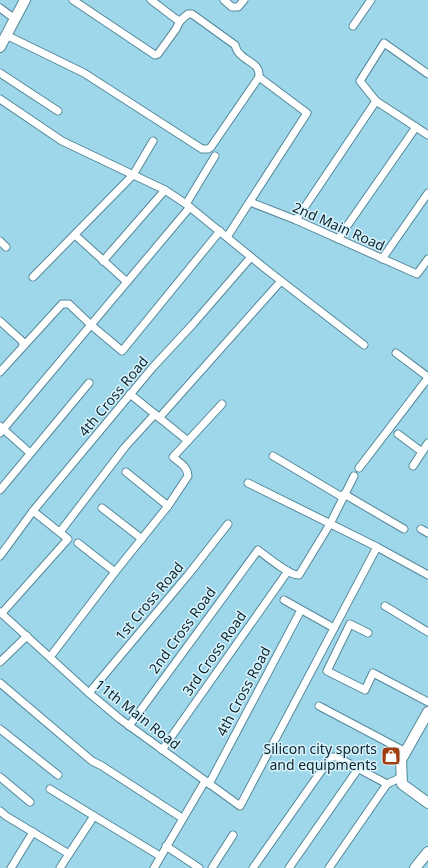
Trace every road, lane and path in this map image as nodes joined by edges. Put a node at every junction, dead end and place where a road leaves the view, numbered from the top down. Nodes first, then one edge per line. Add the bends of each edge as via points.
1 (25, 0) edge
2 (73, 0) edge
3 (151, 0) edge
4 (224, 0) edge
5 (244, 0) edge
6 (371, 0) edge
7 (0, 8) edge
8 (15, 19) junction
9 (180, 21) junction
10 (353, 26) dead end
11 (6, 35) junction
12 (0, 47) edge
13 (0, 73) edge
14 (428, 74) edge
15 (259, 77) junction
16 (0, 99) edge
17 (376, 101) junction
18 (58, 111) dead end
19 (416, 127) junction
20 (427, 132) edge
21 (152, 141) dead end
22 (216, 156) dead end
23 (133, 175) junction
24 (165, 190) junction
25 (428, 193) edge
26 (250, 202) junction
27 (188, 206) junction
28 (296, 220) junction
29 (220, 231) junction
30 (75, 234) junction
31 (227, 237) junction
32 (338, 239) junction
33 (0, 241) edge
34 (6, 247) dead end
35 (251, 257) junction
36 (382, 259) junction
37 (428, 260) edge
38 (104, 261) junction
39 (33, 277) dead end
40 (281, 281) junction
41 (127, 282) junction
42 (0, 321) edge
43 (91, 325) junction
44 (364, 344) dead end
45 (23, 346) junction
46 (396, 353) dead end
47 (0, 372) edge
48 (428, 378) edge
49 (89, 382) dead end
50 (130, 394) junction
51 (222, 404) dead end
52 (157, 416) junction
53 (1, 429) edge
54 (398, 434) dead end
55 (188, 440) junction
56 (428, 443) edge
57 (422, 452) junction
58 (30, 454) junction
59 (273, 456) dead end
60 (413, 466) dead end
61 (359, 468) dead end
62 (126, 472) dead end
63 (354, 476) dead end
64 (248, 483) dead end
65 (0, 490) edge
66 (343, 495) junction
67 (168, 506) junction
68 (102, 508) dead end
69 (33, 511) junction
70 (228, 524) dead end
71 (330, 524) junction
72 (404, 529) dead end
73 (421, 529) dead end
74 (60, 532) junction
75 (428, 533) edge
76 (142, 539) junction
77 (78, 543) dead end
78 (377, 547) junction
79 (0, 556) edge
80 (288, 571) junction
81 (115, 572) junction
82 (428, 575) edge
83 (284, 600) dead end
84 (385, 606) dead end
85 (301, 610) junction
86 (1, 612) edge
87 (334, 628) junction
88 (428, 632) edge
89 (368, 633) dead end
90 (27, 636) junction
91 (50, 657) junction
92 (0, 662) edge
93 (0, 683) edge
94 (89, 694) junction
95 (428, 702) edge
96 (319, 706) dead end
97 (428, 712) edge
98 (425, 724) edge
99 (129, 726) junction
100 (0, 729) edge
101 (162, 750) junction
102 (406, 752) junction
103 (358, 768) junction
104 (58, 775) dead end
105 (0, 777) edge
106 (402, 777) junction
107 (207, 782) junction
108 (387, 784) junction
109 (50, 789) dead end
110 (30, 802) dead end
111 (428, 803) edge
112 (0, 811) edge
113 (94, 816) junction
114 (182, 818) junction
115 (33, 832) junction
116 (233, 835) dead end
117 (166, 846) junction
118 (428, 852) edge
119 (69, 854) junction
120 (160, 856) junction
121 (11, 868) edge
122 (60, 868) edge
123 (154, 868) edge
124 (199, 868) edge
125 (212, 868) edge
126 (253, 868) edge
127 (289, 868) edge
128 (329, 868) edge
129 (415, 868) edge

1 - 8 street
2 - 9 street via 155,55
3 - 9 street
4 - 5 street via 232,7 238,7
6 - 10 street
7 - 8 street
8 - 11 street
9 - 15 street via 188,14 192,14 235,45 239,53 258,68
11 - 12 street
11 - 15 street via 97,81 202,149 211,147
13 - 18 street
14 - 17 street via 384,43 360,81
15 - 26 street via 307,113
16 - 23 street via 62,141
17 - 19 street
17 - 28 street
19 - 20 street
19 - 32 street
21 - 23 street
22 - 27 street
23 - 24 street
23 - 30 street
24 - 27 street
24 - 38 street
25 - 36 street
26 - 28 street, 2nd Main Road
26 - 31 street
27 - 29 street
27 - 41 street
28 - 32 street, 2nd Main Road
29 - 31 street
29 - 43 street via 122,351
30 - 38 street
30 - 39 street
31 - 35 street
32 - 36 street, 2nd Main Road
33 - 34 street
35 - 40 street
35 - 50 street, 4th Cross Road
36 - 37 street, 2nd Main Road via 417,274
38 - 41 street
40 - 44 street
40 - 52 street
41 - 43 street
42 - 45 street via 22,341
43 - 45 street via 69,304 62,304
43 - 53 street
45 - 47 street
46 - 48 street
48 - 61 street
49 - 58 street
50 - 52 street
50 - 69 street, 4th Cross Road
51 - 55 street
52 - 55 street
52 - 74 street via 125,447
53 - 58 street
54 - 57 street
55 - 67 street via 173,457 185,466 188,476
56 - 57 street
57 - 60 street
58 - 65 street
59 - 66 street
62 - 67 street
63 - 66 street
64 - 71 street
66 - 71 street
66 - 72 street
67 - 76 street
68 - 76 street
69 - 74 street
69 - 79 street, 4th Cross Road
70 - 94 street, 1st Cross Road
71 - 78 street
71 - 80 street via 299,575
73 - 75 street
74 - 86 street via 68,539
76 - 81 street
77 - 81 street
78 - 82 street
78 - 87 street
80 - 99 street, 2nd Cross Road via 258,550
80 - 101 street, 3rd Cross Road
81 - 91 street
83 - 85 street
84 - 88 street
85 - 87 street
85 - 107 street, 4th Cross Road
86 - 90 street, 11th Main Road
87 - 107 street, 11th Main Road via 240,806
89 - 95 street via 350,624 327,671 365,690 373,673
90 - 91 street, 11th Main Road
90 - 92 street
91 - 94 street, 11th Main Road
93 - 114 street via 92,761
94 - 99 street, 11th Main Road
96 - 102 street
97 - 98 street
98 - 102 street
99 - 101 street, 11th Main Road
100 - 104 street
101 - 107 street, 11th Main Road
102 - 106 street via 401,760
103 - 108 street
103 - 126 street via 337,757 331,757
103 - 127 street
105 - 110 street
106 - 108 street
106 - 111 street via 402,784
107 - 114 street, 4th Cross Road
108 - 128 street
109 - 113 street
112 - 115 street
113 - 119 street
113 - 120 street
114 - 117 street, 4th Cross Road
115 - 119 street
115 - 121 street
116 - 125 street
117 - 120 street, 4th Cross Road
117 - 124 street
118 - 129 street
119 - 122 street
120 - 123 street, 4th Cross Road

